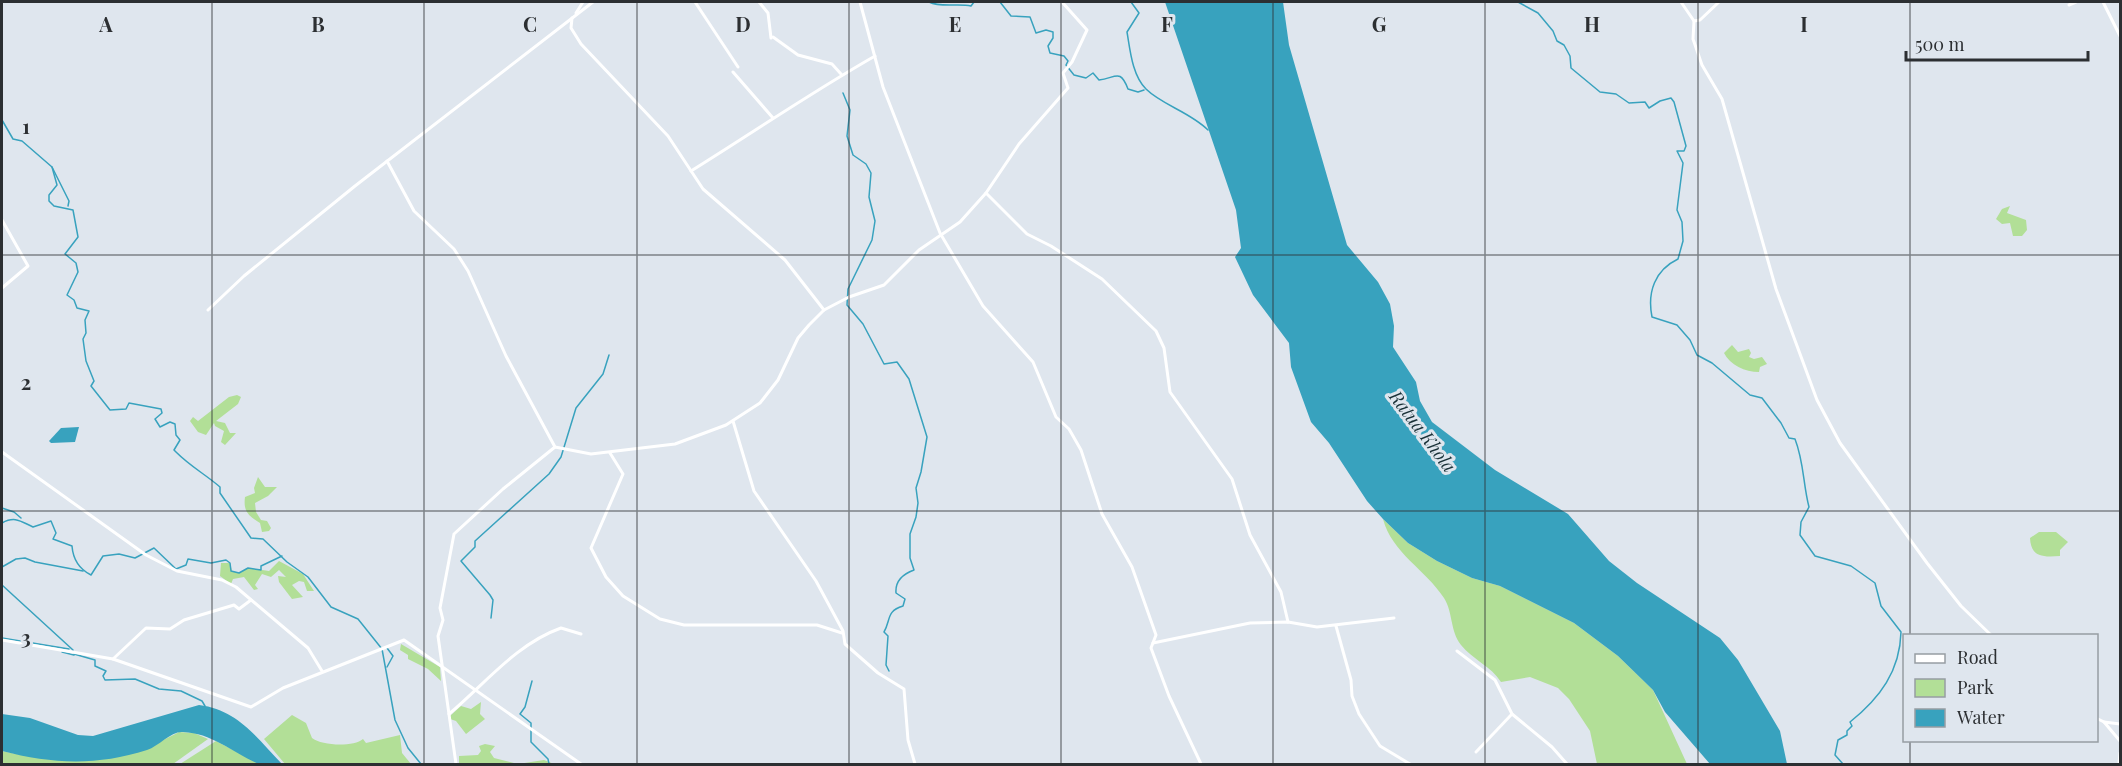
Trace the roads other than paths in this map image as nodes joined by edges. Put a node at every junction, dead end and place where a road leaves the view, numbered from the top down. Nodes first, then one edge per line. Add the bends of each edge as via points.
1 (583, 2) edge
2 (593, 2) edge
3 (695, 2) edge
4 (759, 2) edge
5 (860, 2) edge
6 (1062, 2) edge
7 (1680, 2) edge
8 (1719, 2) edge
9 (2076, 2) edge
10 (2103, 2) edge
11 (2069, 5) dead end
12 (574, 16) junction
13 (1694, 21) junction
14 (2121, 36) edge
15 (875, 56) junction
16 (738, 67) dead end
17 (733, 72) dead end
18 (841, 74) junction
19 (773, 119) junction
20 (387, 161) junction
21 (691, 171) junction
22 (986, 193) junction
23 (2, 220) edge
24 (941, 234) junction
25 (2, 288) edge
26 (208, 310) dead end
27 (824, 310) junction
28 (733, 421) junction
29 (555, 447) junction
30 (2, 452) edge
31 (610, 453) junction
32 (251, 600) junction
33 (1394, 618) dead end
34 (1288, 622) junction
35 (1336, 626) junction
36 (842, 633) junction
37 (581, 634) dead end
38 (1990, 634) edge
39 (2, 640) edge
40 (1153, 643) junction
41 (1457, 651) dead end
42 (113, 659) junction
43 (440, 664) junction
44 (322, 672) junction
45 (475, 690) junction
46 (1512, 714) junction
47 (448, 715) junction
48 (2098, 719) edge
49 (2104, 722) junction
50 (2121, 724) edge
51 (2121, 741) edge
52 (1476, 752) dead end
53 (2121, 753) edge
54 (456, 764) edge
55 (581, 765) edge
56 (915, 765) edge
57 (1201, 765) edge
58 (1410, 765) edge
59 (1567, 765) edge
60 (2118, 765) edge

1 - 12 street
2 - 12 street
3 - 16 street
4 - 18 street via 768,13 772,38 798,55 832,64
5 - 15 street
6 - 22 street via 1087,30 1062,77 1068,87 1019,144
7 - 13 street
8 - 13 street
9 - 11 street
10 - 14 street
12 - 20 street
12 - 21 street via 571,28 581,44 646,111
13 - 38 street via 1692,39 1722,99 1774,282 1817,400 1835,436 1927,563 1961,606
15 - 18 street
15 - 24 street via 883,87
17 - 19 street
18 - 19 street
19 - 21 street
20 - 26 street via 244,276
20 - 29 street via 414,211 454,249 468,271 506,356
21 - 27 street via 711,197 785,260
22 - 24 street via 960,222
22 - 34 street via 1027,234 1102,279 1156,331 1164,348 1170,392 1221,460 1237,489 1250,535 1281,592
23 - 25 street via 28,264
24 - 27 street via 884,285
24 - 40 street via 983,306 1033,362 1056,417 1077,442 1102,514 1132,567 1156,635
27 - 28 street via 798,338 778,380 760,402
28 - 31 street via 675,444
28 - 36 street via 753,491 816,581
29 - 31 street via 591,454
29 - 43 street via 454,534 440,608 444,620 438,636
30 - 32 street via 146,555 177,571 222,580
31 - 36 street via 623,474 591,548 606,577 623,597 660,619 684,626 817,625
32 - 42 street via 239,609 234,606 208,613 170,629 146,628
32 - 44 street via 308,648
33 - 35 street
34 - 35 street
34 - 40 street via 1250,623
35 - 58 street via 1359,714 1380,746
36 - 56 street via 845,644 904,689 908,740
37 - 45 street via 558,629 502,663
39 - 42 street
40 - 57 street via 1151,648 1169,696
41 - 46 street via 1495,680
42 - 44 street via 250,707
43 - 44 street via 404,640
43 - 45 street
43 - 47 street
45 - 47 street
45 - 55 street
46 - 52 street
46 - 59 street
47 - 54 street
48 - 49 street
49 - 50 street
49 - 51 street
53 - 60 street

